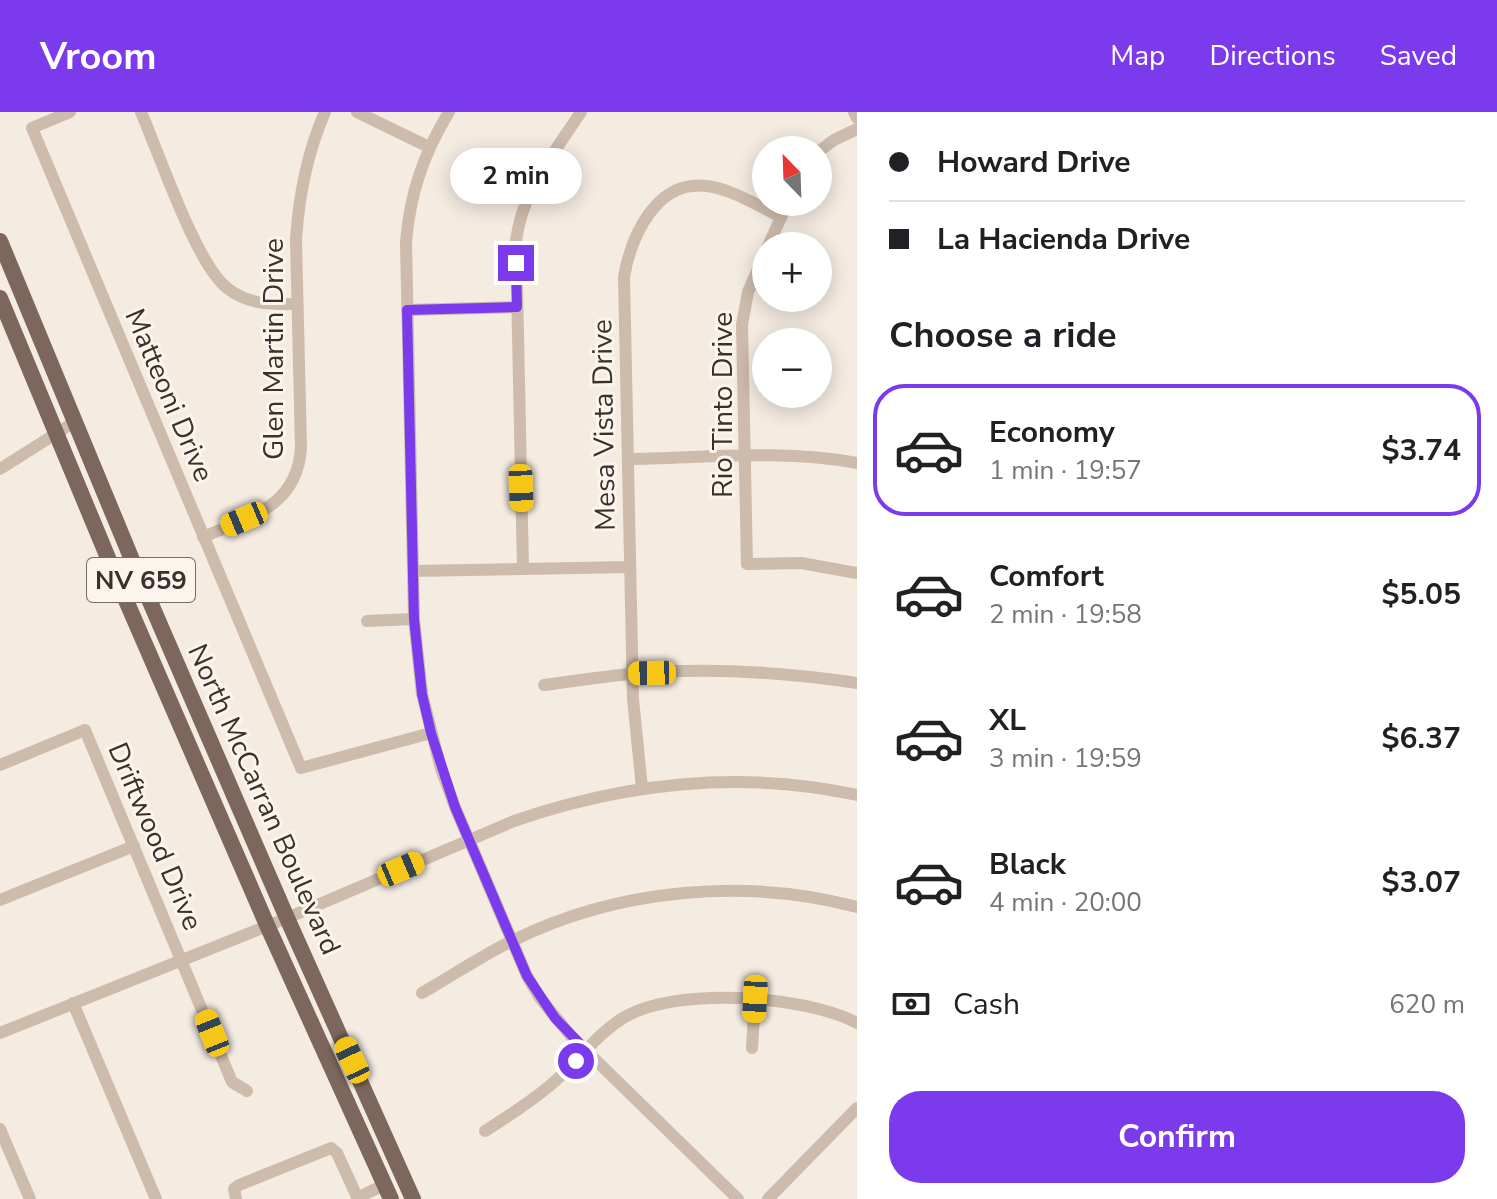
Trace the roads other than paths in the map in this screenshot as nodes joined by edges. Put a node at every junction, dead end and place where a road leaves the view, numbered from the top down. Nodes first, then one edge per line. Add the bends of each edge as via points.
1 (70, 112) edge
2 (141, 112) edge
3 (325, 112) edge
4 (357, 112) edge
5 (449, 112) edge
6 (581, 112) edge
7 (854, 112) edge
8 (857, 118) edge
9 (857, 129) edge
10 (832, 142) edge
11 (429, 147) junction
12 (781, 217) joint
13 (774, 232) edge
14 (0, 241) edge
15 (752, 283) edge
16 (0, 298) edge
17 (297, 304) junction
18 (517, 307) junction
19 (407, 310) junction
20 (76, 421) junction
21 (57, 433) junction
22 (744, 457) junction
23 (628, 459) junction
24 (857, 463) edge
25 (0, 469) edge
26 (203, 537) junction
27 (630, 567) junction
28 (523, 569) junction
29 (413, 571) junction
30 (857, 573) edge
31 (414, 619) junction
32 (367, 621) dead end
33 (632, 674) junction
34 (857, 683) edge
35 (544, 685) dead end
36 (431, 733) junction
37 (0, 765) edge
38 (642, 788) junction
39 (857, 795) edge
40 (469, 840) junction
41 (134, 846) junction
42 (0, 900) edge
43 (857, 907) edge
44 (287, 918) junction
45 (267, 925) junction
46 (512, 941) junction
47 (182, 960) junction
48 (422, 993) dead end
49 (755, 999) junction
50 (73, 1003) junction
51 (857, 1023) edge
52 (0, 1033) edge
53 (752, 1048) dead end
54 (586, 1050) junction
55 (247, 1091) dead end
56 (857, 1108) edge
57 (0, 1129) edge
58 (485, 1131) dead end
59 (388, 1192) edge
60 (357, 1198) edge
61 (30, 1199) edge
62 (156, 1199) edge
63 (236, 1199) edge
64 (413, 1199) edge
65 (738, 1199) edge
66 (768, 1199) edge

1 - 26 street, Matteoni Drive via 32,128
2 - 17 street via 202,256 217,279 254,302
3 - 17 street, Glen Martin Drive via 298,210
4 - 11 street
5 - 11 street
6 - 18 street via 523,206 516,241
7 - 8 street
9 - 10 street
11 - 19 street via 408,217
12 - 13 street, Rio Tinto Drive
12 - 23 street, Mesa Vista Drive via 699,185 664,196 648,214 624,277
14 - 20 main road, North McCarran Boulevard / NV 659
15 - 22 street, Rio Tinto Drive via 742,317
16 - 21 main road, North McCarran Boulevard / NV 659
17 - 26 street, Glen Martin Drive via 297,472 284,495 265,510
18 - 19 street
18 - 28 street
19 - 29 street
20 - 21 street
20 - 44 main road, North McCarran Boulevard / NV 659
21 - 25 street
21 - 45 main road, North McCarran Boulevard / NV 659
22 - 23 street
22 - 24 street via 808,456
22 - 30 street, Rio Tinto Drive via 747,564 801,563
23 - 27 street, Mesa Vista Drive
26 - 36 street, Matteoni Drive via 301,768
27 - 28 street
27 - 33 street, Mesa Vista Drive
28 - 29 street
29 - 31 street
31 - 32 street
31 - 36 street
33 - 34 street via 765,673
33 - 35 street
33 - 38 street, Mesa Vista Drive
36 - 40 street
37 - 41 street, Driftwood Drive via 85,730
38 - 39 street via 750,782
38 - 40 street via 551,809
40 - 44 street
40 - 46 street
41 - 42 street
41 - 47 street, Driftwood Drive
43 - 46 street via 744,891 681,894 587,912
44 - 45 street
44 - 64 main road, North McCarran Boulevard / NV 659
45 - 47 street
45 - 59 main road, North McCarran Boulevard / NV 659
46 - 48 street
46 - 54 street via 540,998
47 - 50 street
47 - 55 street, Driftwood Drive via 232,1082
49 - 51 street via 827,1010
49 - 53 street
49 - 54 street via 687,1001 640,1010 612,1025
50 - 52 street
50 - 62 street
54 - 58 street via 543,1092
54 - 65 street
56 - 66 street
57 - 61 street
59 - 60 street
60 - 63 street via 331,1148 239,1185 234,1189

